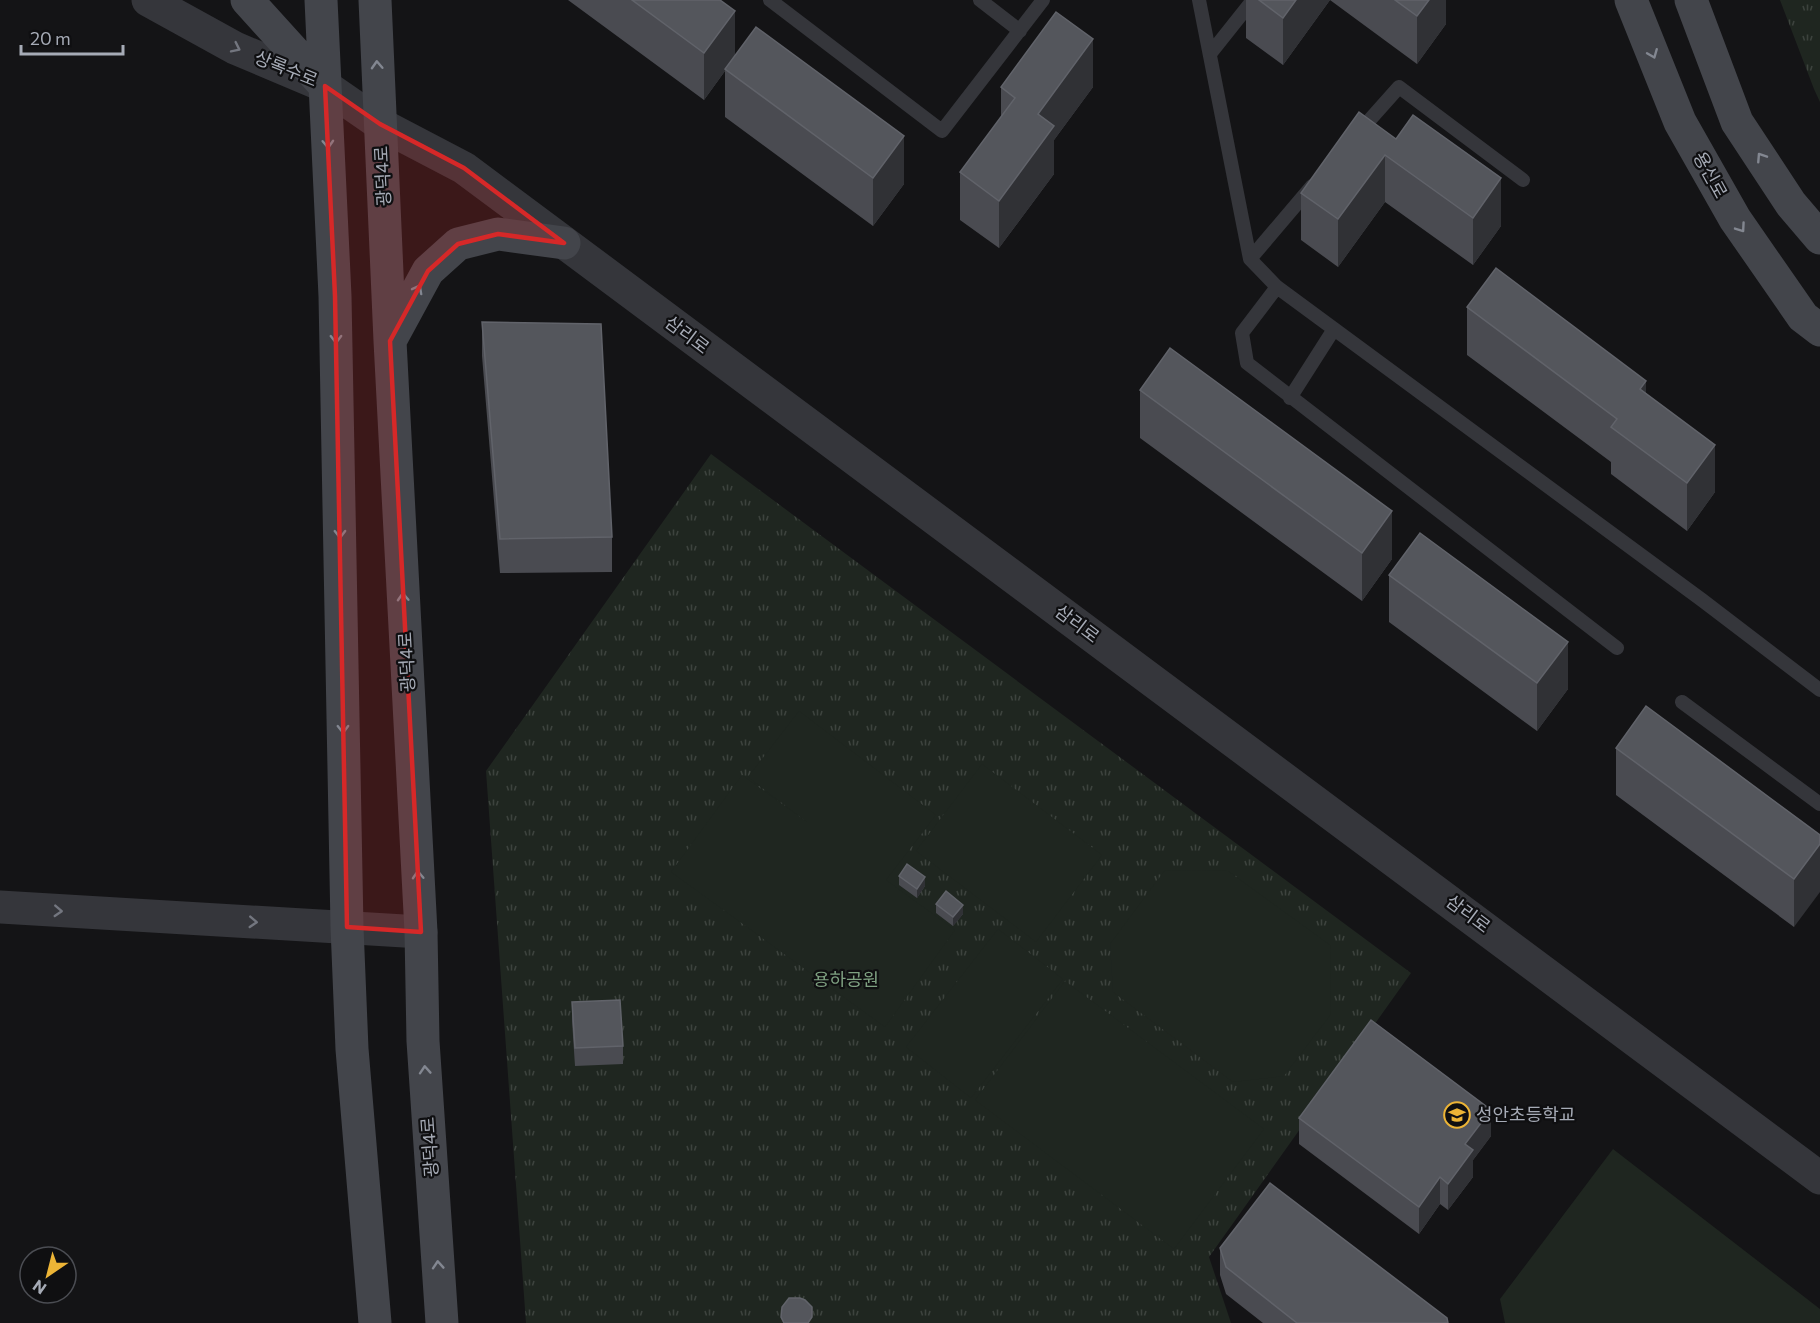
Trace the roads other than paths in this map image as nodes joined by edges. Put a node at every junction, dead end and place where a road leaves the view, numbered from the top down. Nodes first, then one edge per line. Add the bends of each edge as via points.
1 (148, 0) edge
2 (247, 0) edge
3 (321, 0) edge
4 (375, 0) edge
5 (770, 0) edge
6 (980, 0) edge
7 (1043, 0) edge
8 (1199, 0) edge
9 (1253, 0) edge
10 (1632, 0) edge
11 (1691, 0) edge
12 (1020, 31) junction
13 (1210, 54) junction
14 (325, 86) junction
15 (380, 124) junction
16 (1347, 147) edge
17 (1324, 172) edge
18 (1523, 180) dead end
19 (1820, 238) edge
20 (564, 243) junction
21 (1250, 259) junction
22 (1277, 287) junction
23 (1334, 329) junction
24 (1820, 330) edge
25 (390, 340) junction
26 (1290, 398) junction
27 (1617, 648) dead end
28 (1820, 690) edge
29 (1682, 702) dead end
30 (1820, 804) edge
31 (0, 907) edge
32 (347, 927) junction
33 (421, 932) junction
34 (1820, 1178) edge
35 (375, 1323) edge
36 (442, 1323) edge

1 -> 14 street, 상록수로 via 235,48
2 - 14 main road, 상록수로
3 - 14 main road
15 -> 4 main road, 광덕4로
5 - 12 lane via 942,131
6 - 12 lane
7 - 12 lane
8 - 13 lane
9 - 13 lane
10 -> 24 main road, 용신로 via 1680,122 1735,219 1803,317
19 -> 11 main road via 1791,204 1737,122
13 - 21 lane
14 - 15 street, 삼리로
14 -> 32 main road via 335,296
15 - 20 street, 삼리로 via 464,168
15 - 25 main road, 광덕4로
16 - 18 lane via 1399,87
17 - 21 lane
25 -> 20 main road via 428,271 458,244 498,234
20 - 34 street, 삼리로
21 - 22 lane
22 - 23 lane
22 - 26 lane via 1242,333 1247,363
23 - 26 lane
23 - 28 lane
33 -> 25 main road, 광덕4로
26 - 27 lane
29 - 30 lane
31 -> 32 street
32 - 33 street
32 - 35 main road via 352,1049
36 -> 33 main road, 광덕4로 via 423,1041

